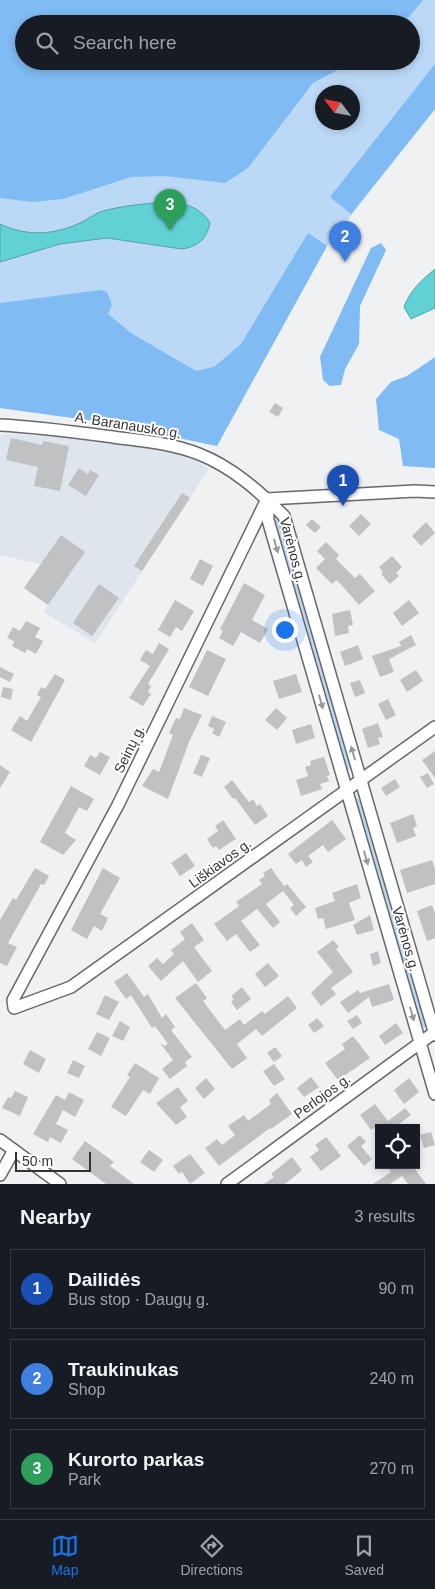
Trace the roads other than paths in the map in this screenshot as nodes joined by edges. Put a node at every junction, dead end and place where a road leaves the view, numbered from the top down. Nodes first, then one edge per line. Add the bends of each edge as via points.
1 (0, 425) edge
2 (435, 492) edge
3 (267, 498) junction
4 (435, 727) edge
5 (361, 779) junction
6 (347, 790) junction
7 (14, 1008) joint
8 (435, 1033) edge
9 (420, 1043) junction
10 (435, 1094) edge
11 (0, 1140) edge
12 (14, 1150) junction
13 (0, 1175) edge
14 (60, 1184) edge
15 (227, 1184) edge

1 - 3 street, A. Baranausko g. via 39,427 182,448 200,454 240,477
2 - 3 street
5 -> 3 street, Varėnos g. via 284,516
3 -> 6 street, Varėnos g. via 268,520
3 - 7 street, Seinų g. via 118,805 13,1000
4 - 5 street, Liškiavos g.
5 - 6 street, Liškiavos g.
5 - 8 street, Varėnos g.
6 - 7 street, Liškiavos g. via 71,987
6 -> 9 street, Varėnos g.
8 - 9 street, Perlojos g.
9 - 10 street, Varėnos g.
9 - 15 street, Perlojos g.
11 - 12 street
12 - 13 street
12 - 14 street

